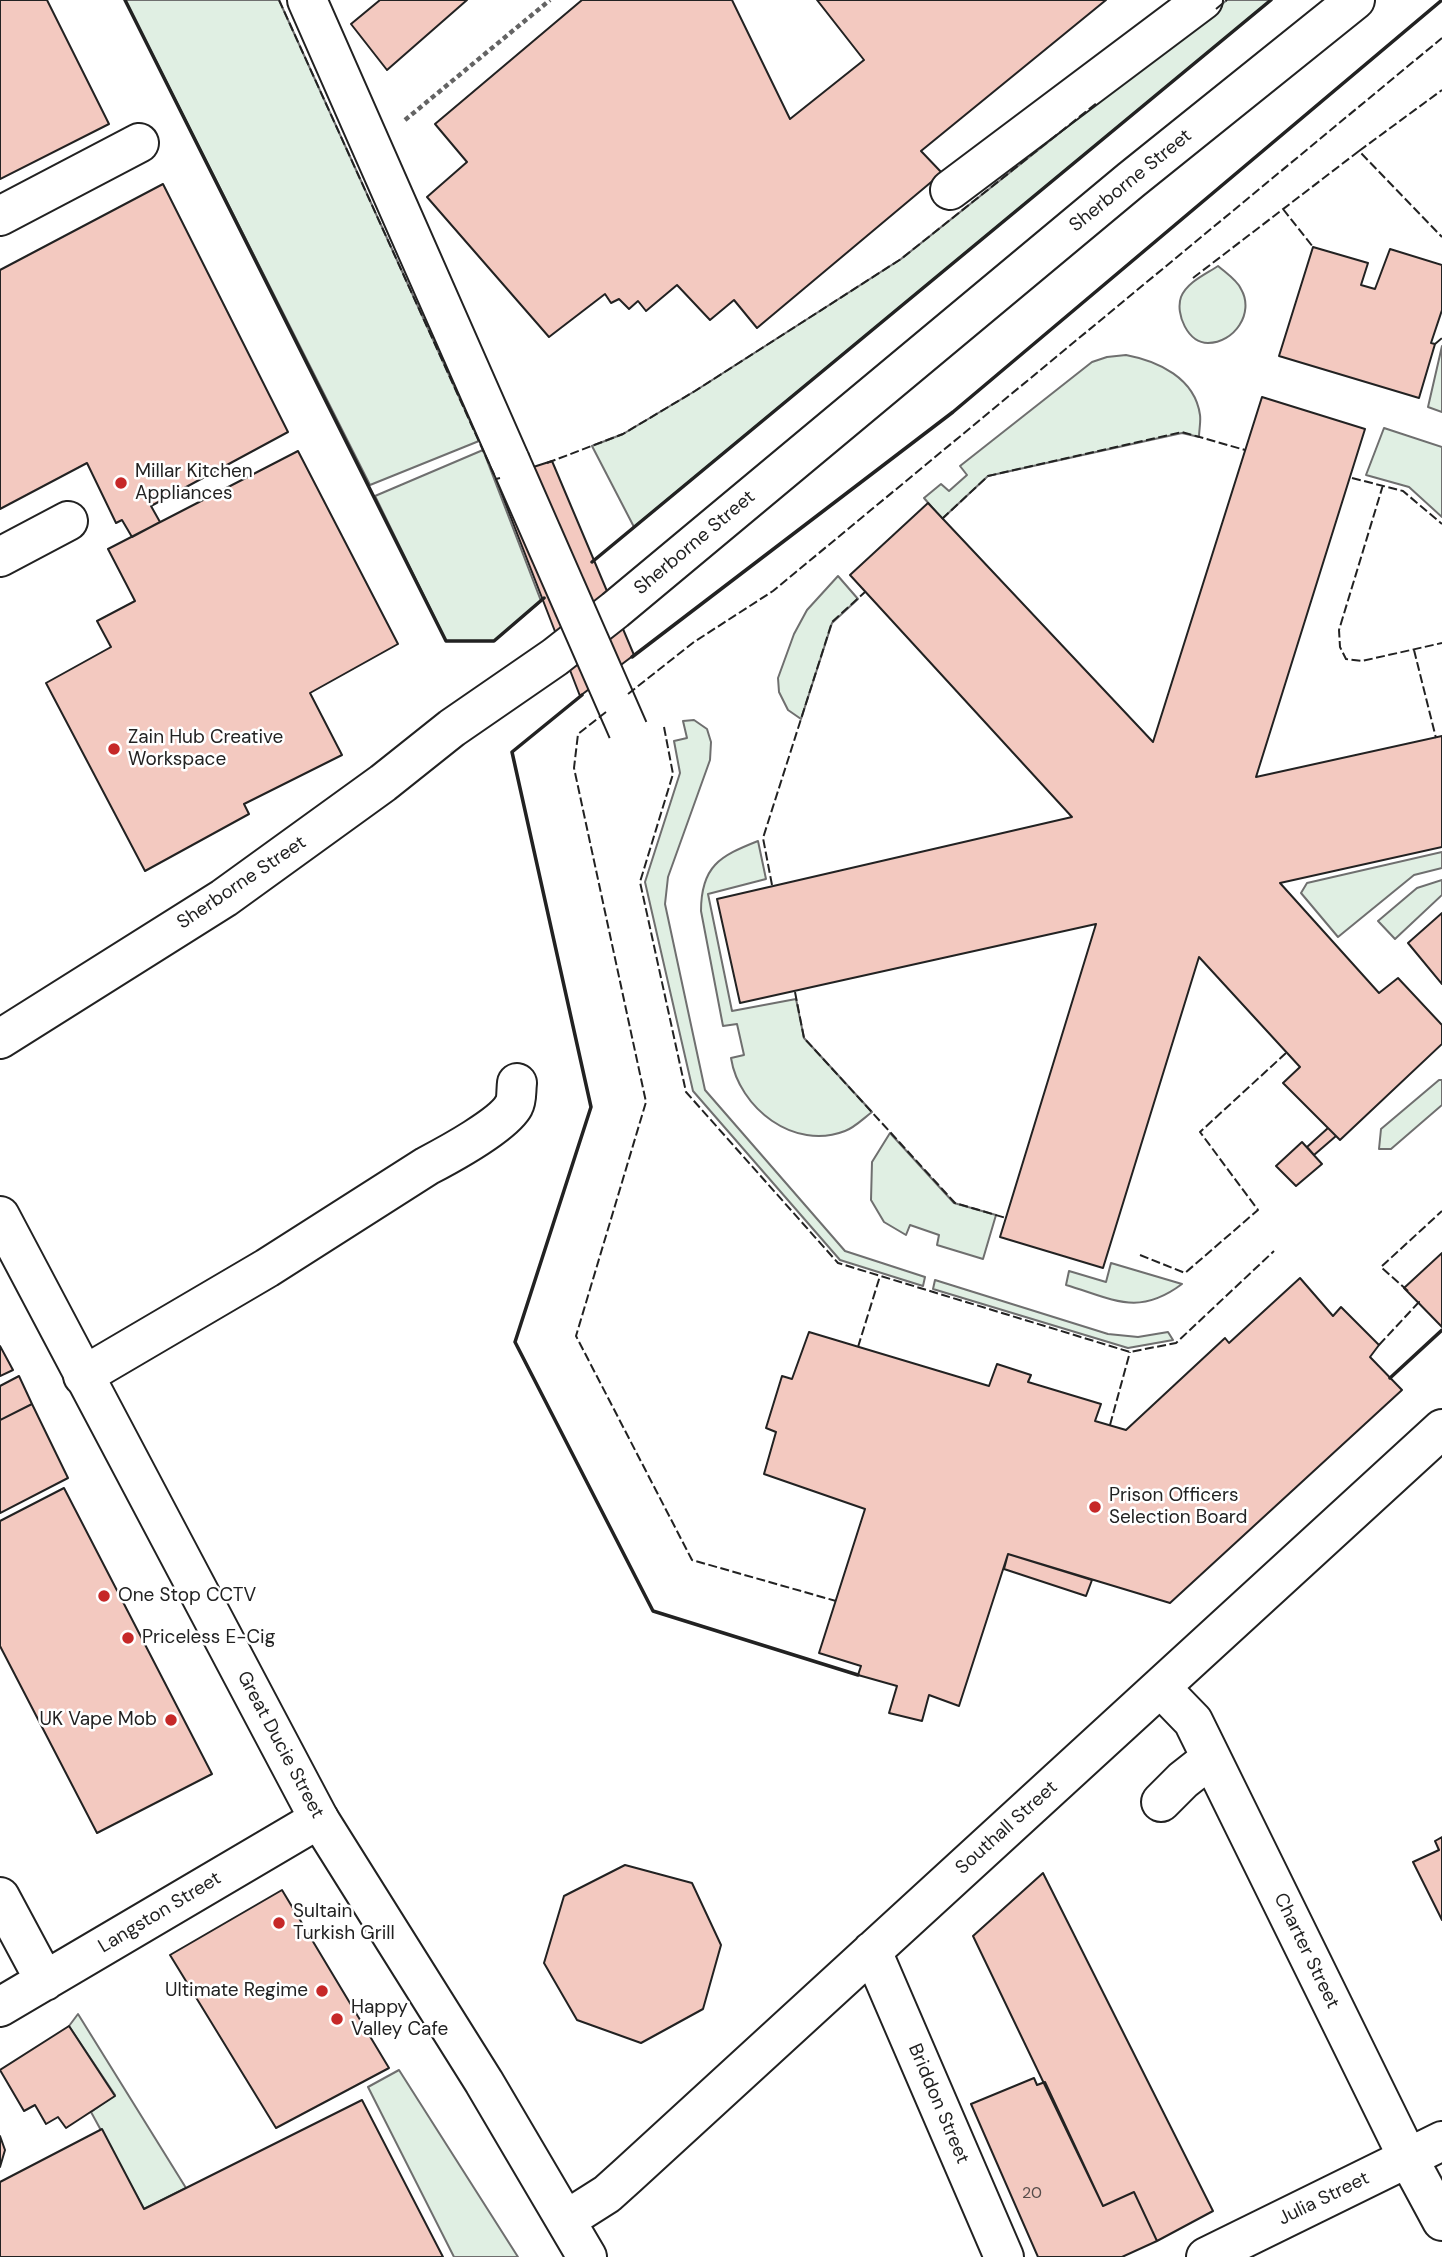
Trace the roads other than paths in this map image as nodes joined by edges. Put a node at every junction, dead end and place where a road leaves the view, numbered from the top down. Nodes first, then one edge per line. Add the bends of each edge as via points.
1 (307, 0) edge
2 (1203, 0) edge
3 (1355, 0) edge
4 (139, 143) dead end
5 (950, 190) dead end
6 (0, 216) edge
7 (68, 521) dead end
8 (0, 558) edge
9 (628, 730) dead end
10 (0, 1039) edge
11 (517, 1083) dead end
12 (0, 1216) edge
13 (83, 1376) junction
14 (1442, 1429) edge
15 (1161, 1688) junction
16 (1211, 1758) junction
17 (1161, 1802) dead end
18 (319, 1819) junction
19 (0, 1897) edge
20 (872, 1951) junction
21 (45, 1980) junction
22 (0, 2007) edge
23 (1442, 2141) edge
24 (1408, 2158) junction
25 (566, 2220) junction
26 (1442, 2221) edge
27 (1222, 2253) edge
28 (587, 2257) edge
29 (1004, 2257) edge

1 - 9 main road, bridge
2 - 5 main road
3 - 10 main road, Sherborne Street via 555,657 224,898
4 - 6 main road
7 - 8 main road
11 - 13 main road via 515,1104 503,1118 454,1152
12 - 13 main road, Great Ducie Street
13 - 18 main road, Great Ducie Street
14 - 15 main road, Southall Street
15 - 16 main road, Charter Street via 1193,1721
15 - 20 main road, Southall Street
16 - 17 main road
16 - 24 main road, Charter Street
18 - 21 main road, Langston Street
18 - 25 main road, Great Ducie Street
19 - 21 main road
20 - 25 main road, Southall Street via 607,2194
20 - 29 main road, Briddon Street
21 - 22 main road, Langston Street
23 - 24 main road, Julia Street
24 - 26 main road, Charter Street
24 - 27 main road, Julia Street
25 - 28 main road, Great Ducie Street

